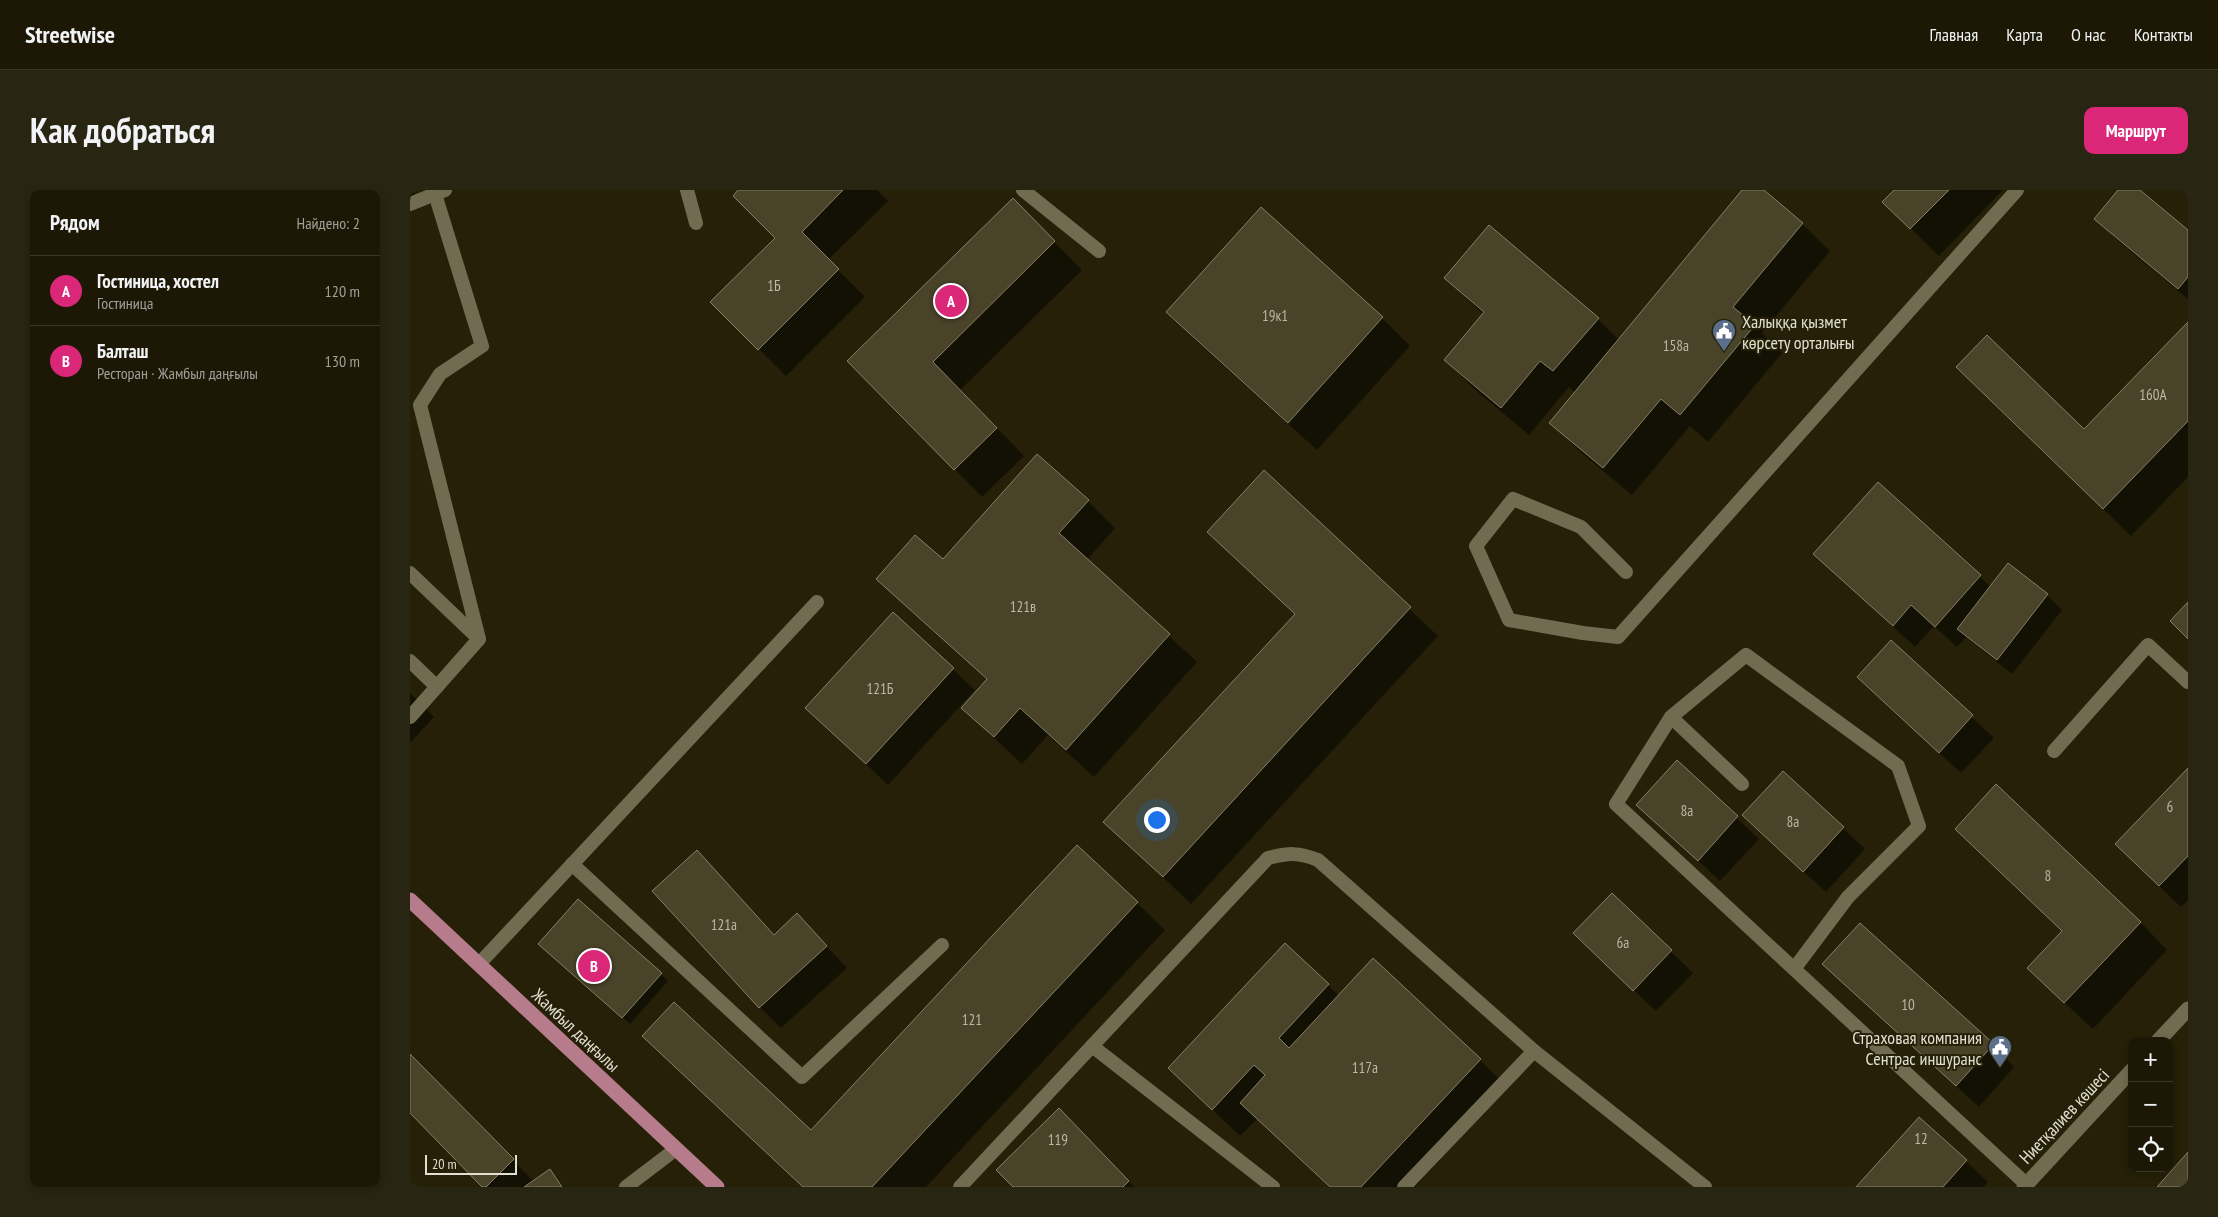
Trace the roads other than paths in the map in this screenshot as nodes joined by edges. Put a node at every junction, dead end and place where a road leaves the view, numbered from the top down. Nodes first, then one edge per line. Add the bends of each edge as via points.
1 (687, 190) edge
2 (1023, 190) edge
3 (2017, 190) edge
4 (440, 192) edge
5 (410, 204) edge
6 (696, 223) dead end
7 (1099, 251) dead end
8 (1626, 572) dead end
9 (410, 573) edge
10 (817, 602) dead end
11 (479, 638) junction
12 (410, 661) edge
13 (2188, 682) edge
14 (437, 687) junction
15 (410, 717) edge
16 (1671, 717) junction
17 (2054, 750) dead end
18 (1742, 784) dead end
19 (572, 864) junction
20 (410, 900) edge
21 (942, 946) dead end
22 (479, 964) junction
23 (1794, 969) junction
24 (2188, 1009) edge
25 (2162, 1037) edge
26 (1092, 1046) junction
27 (1534, 1051) junction
28 (2128, 1074) edge
29 (676, 1149) junction
30 (2025, 1186) edge
31 (626, 1187) edge
32 (717, 1187) edge
33 (960, 1187) edge
34 (1273, 1187) edge
35 (1404, 1187) edge
36 (1705, 1187) edge

1 - 6 lane
2 - 7 lane
3 - 8 lane via 1618,637 1509,620 1476,546 1513,500 1582,527
4 - 5 lane
4 - 11 lane via 482,346 440,374 420,404
9 - 11 lane
10 - 19 lane
11 - 14 lane
12 - 14 lane
13 - 17 lane via 2148,645
14 - 15 lane
16 - 18 lane
16 - 23 lane via 1616,804
16 - 23 lane via 1746,655 1898,766 1919,826 1848,897
19 - 21 lane via 802,1077
19 - 22 lane
20 - 22 main road, Жамбыл даңғылы
22 - 29 main road, Жамбыл даңғылы
23 - 30 lane
24 - 25 street
26 - 27 lane via 1268,858 1287,853 1318,860
26 - 33 lane
26 - 34 lane
27 - 35 lane
27 - 36 lane
28 - 30 street, Ниетқалиев көшесі
29 - 31 lane
29 - 32 main road, Жамбыл даңғылы

